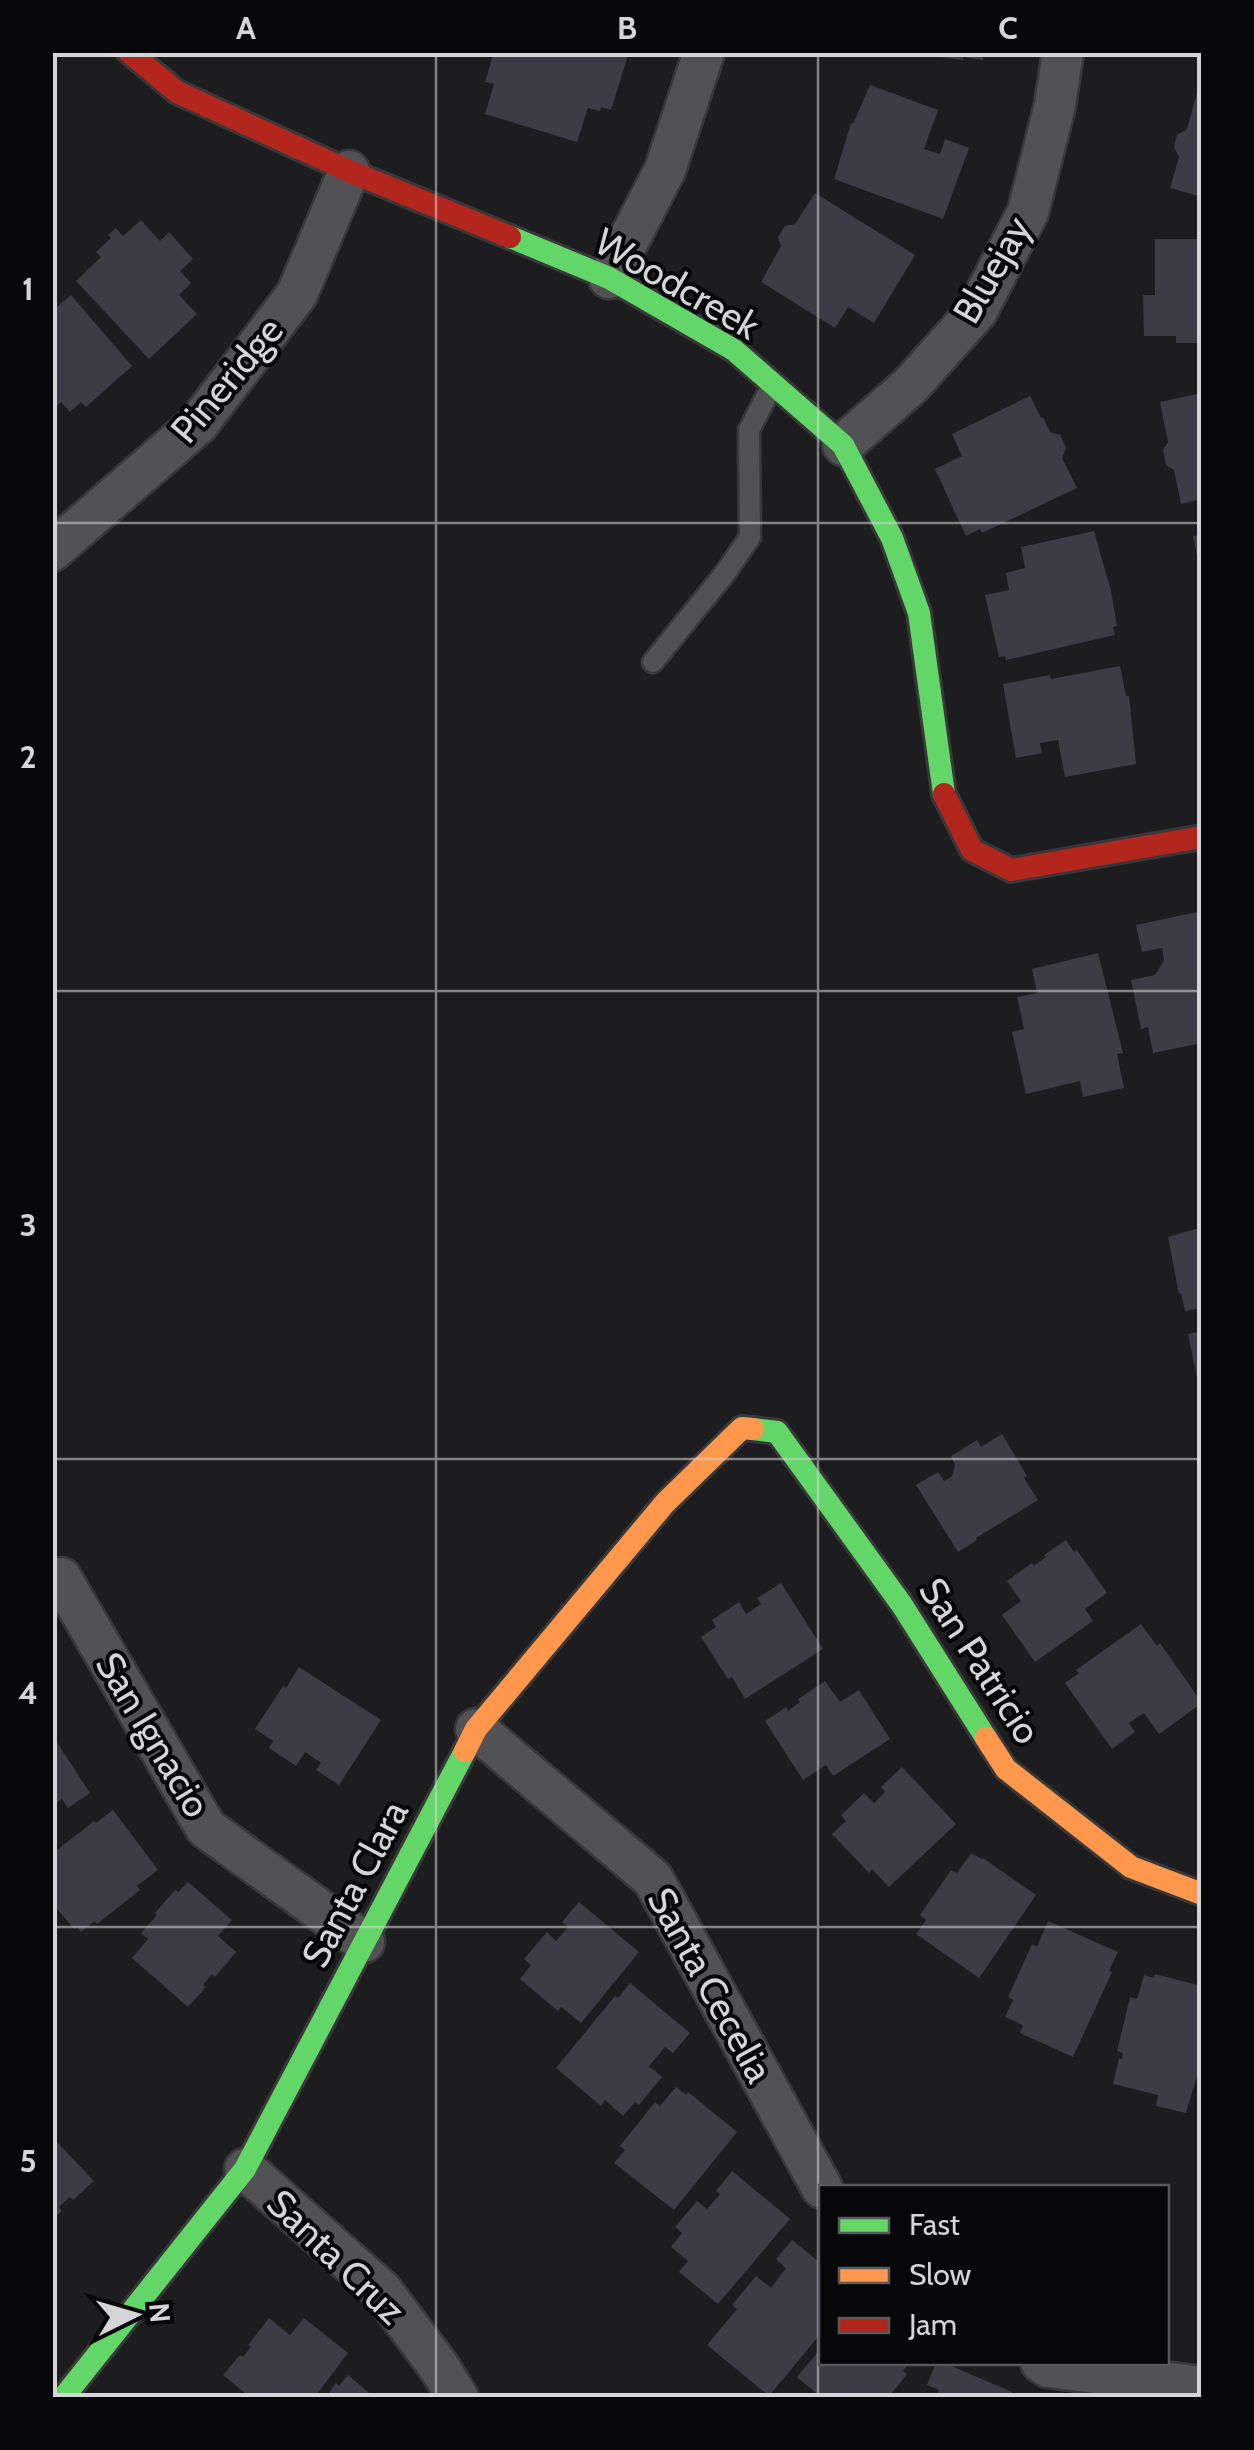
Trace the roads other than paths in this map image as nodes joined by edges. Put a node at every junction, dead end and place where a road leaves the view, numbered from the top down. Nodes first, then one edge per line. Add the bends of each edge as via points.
1 (130, 52) edge
2 (704, 52) edge
3 (1063, 52) edge
4 (349, 171) junction
5 (609, 278) junction
6 (773, 384) junction
7 (843, 445) junction
8 (52, 551) edge
9 (653, 662) dead end
10 (1202, 837) edge
11 (742, 1428) joint
12 (61, 1578) dead end
13 (476, 1730) junction
14 (1202, 1894) edge
15 (364, 1942) junction
16 (245, 2169) junction
17 (820, 2185) edge
18 (1045, 2365) edge
19 (1202, 2387) edge
20 (63, 2398) edge
21 (458, 2398) edge

1 - 4 street, Woodcreek via 177,92
2 - 5 street via 665,170
3 - 7 street, Bluejay via 1028,212 977,311 910,386
4 - 5 street, Woodcreek
4 - 8 street, Pineridge via 298,294 198,424
5 - 6 street, Woodcreek via 734,350
6 - 7 street, Woodcreek
6 - 9 lane via 749,430 750,537
7 - 10 street, Woodcreek via 892,538 918,613 944,798 972,850 1011,870
11 - 13 street, Santa Clara via 665,1503
11 - 14 street, San Patricio via 777,1432 902,1606 1006,1769 1131,1867
12 - 15 street, San Ignacio via 206,1828
13 - 15 street, Santa Clara
13 - 17 street, Santa Cecelia via 653,1879
15 - 16 street, Santa Clara
16 - 20 street, Santa Clara
16 - 21 street, Santa Cruz via 382,2292
18 - 19 street

